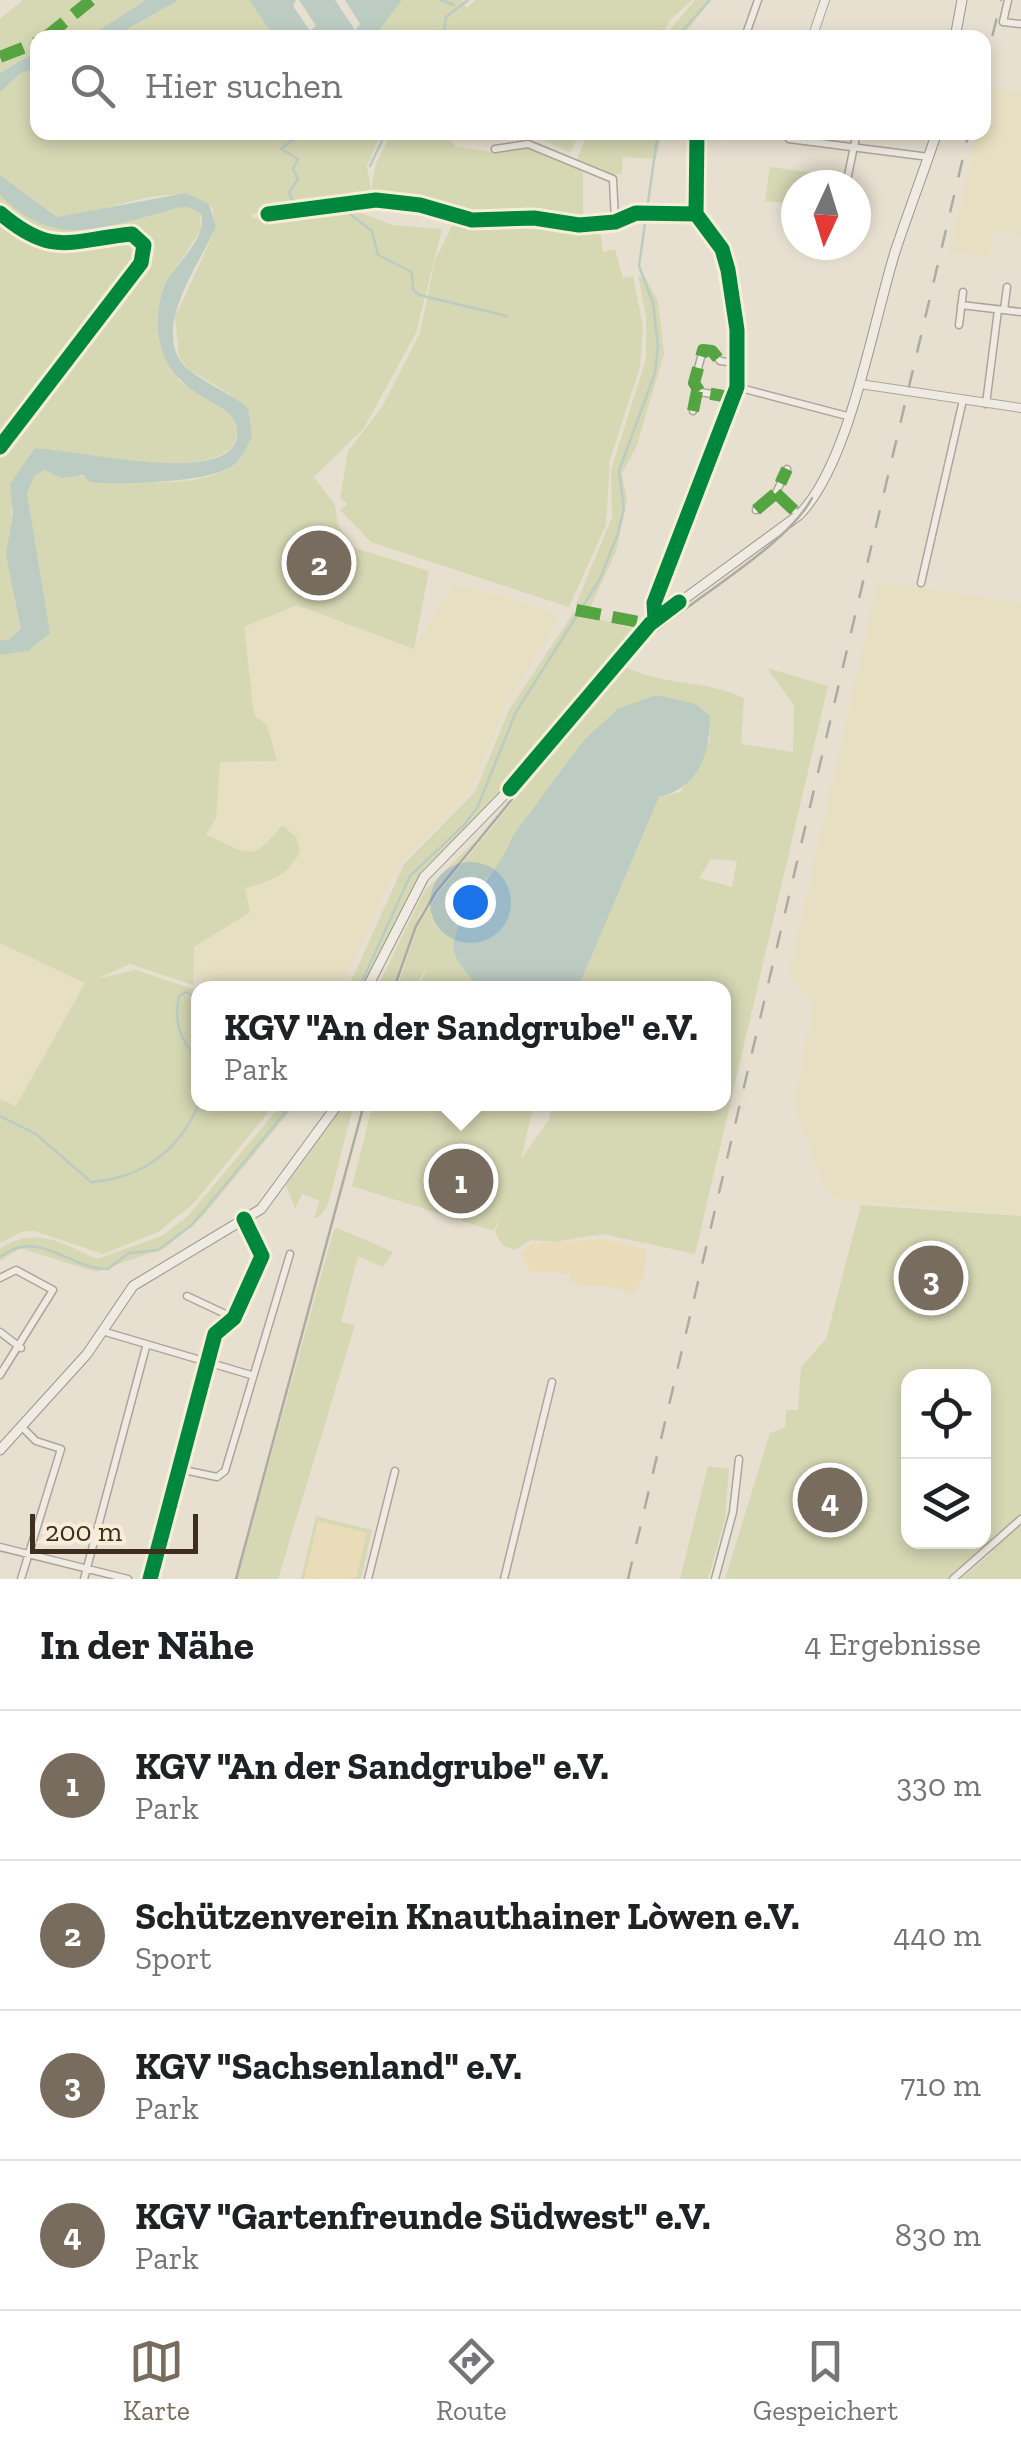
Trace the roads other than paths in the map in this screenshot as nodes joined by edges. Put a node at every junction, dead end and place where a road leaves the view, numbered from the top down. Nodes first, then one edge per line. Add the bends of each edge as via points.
1 (758, 0) edge
2 (825, 0) edge
3 (962, 0) edge
4 (1008, 0) edge
5 (1021, 24) edge
6 (747, 30) edge
7 (815, 30) edge
8 (956, 30) edge
9 (697, 140) edge
10 (797, 140) edge
11 (855, 140) edge
12 (934, 140) edge
13 (853, 147) junction
14 (495, 149) dead end
15 (929, 157) junction
16 (849, 170) edge
17 (268, 214) dead end
18 (696, 214) junction
19 (615, 222) junction
20 (1007, 287) dead end
21 (963, 292) dead end
22 (962, 306) junction
23 (1001, 310) junction
24 (1021, 312) edge
25 (959, 325) dead end
26 (738, 363) junction
27 (860, 384) junction
28 (737, 387) junction
29 (697, 391) junction
30 (734, 398) junction
31 (963, 400) junction
32 (986, 404) junction
33 (1021, 408) edge
34 (694, 411) dead end
35 (847, 416) junction
36 (787, 469) dead end
37 (776, 494) junction
38 (756, 510) dead end
39 (799, 515) junction
40 (920, 583) dead end
41 (655, 619) junction
42 (371, 981) edge
43 (333, 1111) edge
44 (244, 1219) junction
45 (290, 1254) dead end
46 (0, 1278) edge
47 (187, 1296) dead end
48 (234, 1318) junction
49 (102, 1331) junction
50 (0, 1332) edge
51 (146, 1346) junction
52 (21, 1348) junction
53 (207, 1363) junction
54 (251, 1375) junction
55 (0, 1376) edge
56 (552, 1382) dead end
57 (22, 1427) junction
58 (1, 1448) edge
59 (739, 1459) dead end
60 (178, 1469) junction
61 (395, 1471) dead end
62 (1021, 1519) edge
63 (0, 1547) edge
64 (27, 1555) junction
65 (86, 1569) junction
66 (20, 1579) edge
67 (84, 1579) edge
68 (128, 1579) edge
69 (150, 1579) edge
70 (368, 1579) edge
71 (504, 1579) edge
72 (715, 1579) edge
73 (953, 1579) edge

1 - 6 street
2 - 7 street
3 - 8 main road
4 - 5 street via 1003,22
9 - 18 street
10 - 13 street
11 - 13 street
12 - 15 main road
13 - 15 street
13 - 16 street
14 - 19 street via 528,144 613,179
15 - 27 main road via 895,251
17 - 19 street via 376,200 472,220
18 - 19 street
18 - 26 street via 725,260
20 - 23 street
21 - 22 street
22 - 23 street
22 - 25 street
23 - 24 street
23 - 32 street
26 - 28 street
26 - 29 street via 703,350
27 - 31 street
27 - 35 main road
28 - 30 street
28 - 35 street
29 - 30 street
29 - 34 street
30 - 41 street via 654,603
31 - 32 street
31 - 40 street
32 - 33 street
35 - 39 main road
36 - 37 street
37 - 38 street
37 - 39 street
39 - 41 main road
41 - 42 main road via 424,878
43 - 44 main road via 269,1201
44 - 48 street via 262,1256
44 - 49 main road via 132,1286
45 - 54 street
46 - 52 street via 16,1270 53,1290
47 - 48 street
48 - 53 street via 215,1334
49 - 51 street
49 - 57 main road
50 - 52 street
51 - 53 street
51 - 65 street
52 - 55 street
53 - 54 street
53 - 60 street
54 - 60 street via 225,1471 217,1476
56 - 71 street
57 - 58 main road
57 - 64 street via 36,1442 61,1449
59 - 72 street
60 - 69 street
61 - 70 street
62 - 73 street
63 - 64 street
64 - 65 street
64 - 66 street
65 - 67 street
65 - 68 street

